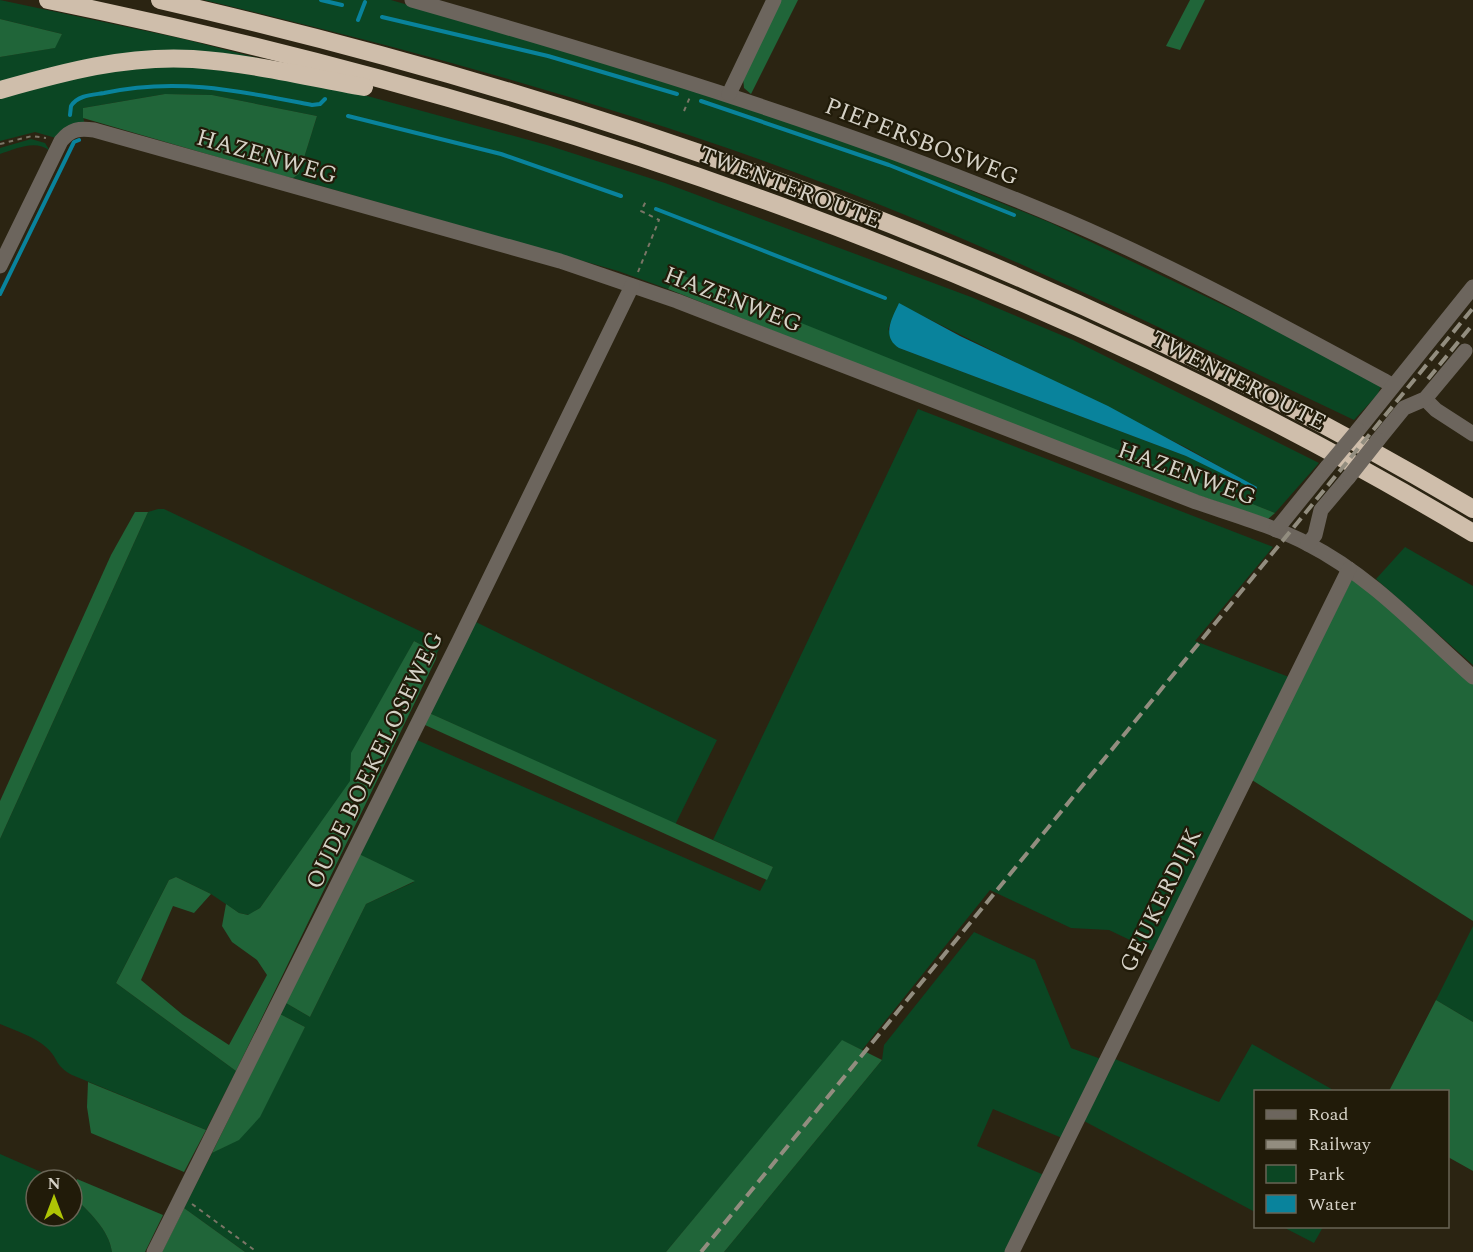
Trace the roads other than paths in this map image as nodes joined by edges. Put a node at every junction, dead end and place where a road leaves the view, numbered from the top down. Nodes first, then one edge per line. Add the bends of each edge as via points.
1 (48, 0) edge
2 (160, 0) edge
3 (412, 0) edge
4 (774, 0) edge
5 (0, 90) edge
6 (729, 93) junction
7 (468, 104) junction
8 (0, 266) edge
9 (632, 285) junction
10 (1473, 286) edge
11 (1465, 351) dead end
12 (1392, 385) junction
13 (1425, 399) junction
14 (1473, 434) edge
15 (1473, 509) edge
16 (1276, 530) junction
17 (1473, 533) edge
18 (1308, 544) junction
19 (1349, 569) junction
20 (1473, 677) edge
21 (154, 1252) edge
22 (1012, 1252) edge

1 - 7 highway, TWENTEROUTE via 190,29
2 - 15 highway, TWENTEROUTE via 473,79 822,196 957,249 1134,330 1310,417
3 - 6 street, PIEPERSBOSWEG
4 - 6 street
5 - 7 highway via 83,67 191,59
6 - 12 street, PIEPERSBOSWEG via 898,153 1066,220 1233,299
7 - 17 highway, TWENTEROUTE via 657,163 967,281 1215,393 1408,494
8 - 9 street, HAZENWEG via 59,145 69,132 80,128 560,261
9 - 16 street, HAZENWEG
9 - 21 street, OUDE BOEKELOSEWEG
10 - 12 street
11 - 13 street
12 - 16 street, bridge
13 - 14 street
13 - 18 street, bridge via 1404,408 1321,510 1315,535
16 - 18 street, HAZENWEG
18 - 19 street, HAZENWEG
19 - 20 street, HAZENWEG
19 - 22 street, GEUKERDIJK

